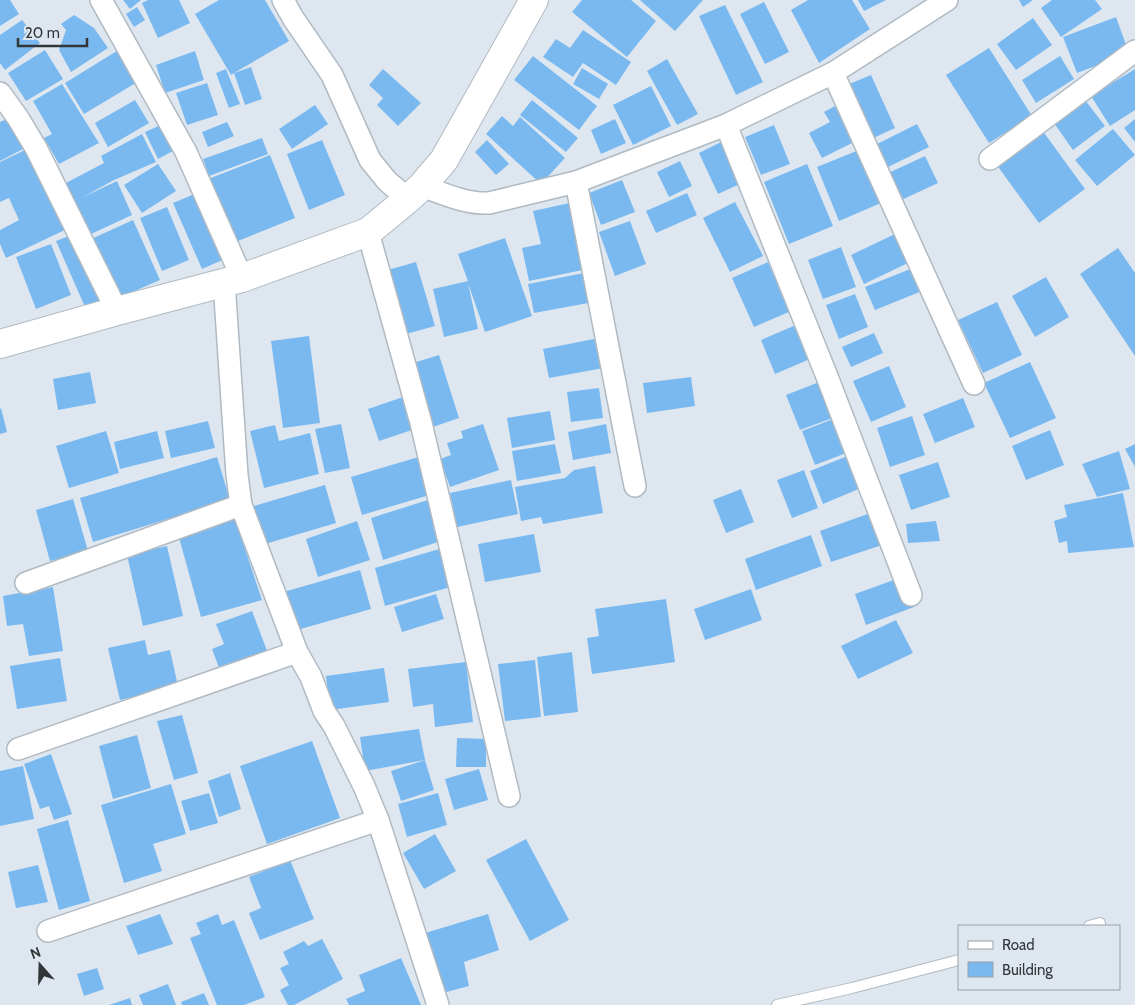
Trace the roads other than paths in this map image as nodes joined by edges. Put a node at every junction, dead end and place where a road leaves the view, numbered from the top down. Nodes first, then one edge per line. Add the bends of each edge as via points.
1 (100, 0) edge
2 (282, 0) edge
3 (534, 0) edge
4 (946, 0) edge
5 (1135, 51) edge
6 (833, 73) junction
7 (0, 93) edge
8 (726, 125) junction
9 (990, 159) dead end
10 (576, 182) junction
11 (415, 193) junction
12 (368, 232) junction
13 (233, 280) junction
14 (117, 311) junction
15 (0, 344) edge
16 (974, 384) dead end
17 (636, 486) dead end
18 (241, 505) junction
19 (26, 582) dead end
20 (911, 595) dead end
21 (296, 652) junction
22 (18, 748) dead end
23 (510, 796) dead end
24 (378, 820) junction
25 (1100, 923) dead end
26 (1093, 925) edge
27 (48, 931) dead end
28 (958, 960) edge
29 (438, 1005) edge
30 (777, 1005) edge

1 - 13 street via 186,152
2 - 11 street via 332,75 370,160 387,181
3 - 11 main road via 444,160
4 - 6 street
5 - 9 street
6 - 8 street
6 - 16 street
7 - 14 street via 36,148
8 - 10 street
8 - 20 street
10 - 11 street via 479,204
10 - 17 street
11 - 12 main road
12 - 13 main road
12 - 23 street via 419,414
13 - 14 main road
13 - 18 street via 237,475
14 - 15 main road
18 - 19 street
18 - 21 street
21 - 22 street
21 - 24 street via 311,677 324,711 364,786
24 - 27 street
24 - 29 street
25 - 26 lane
28 - 30 lane

